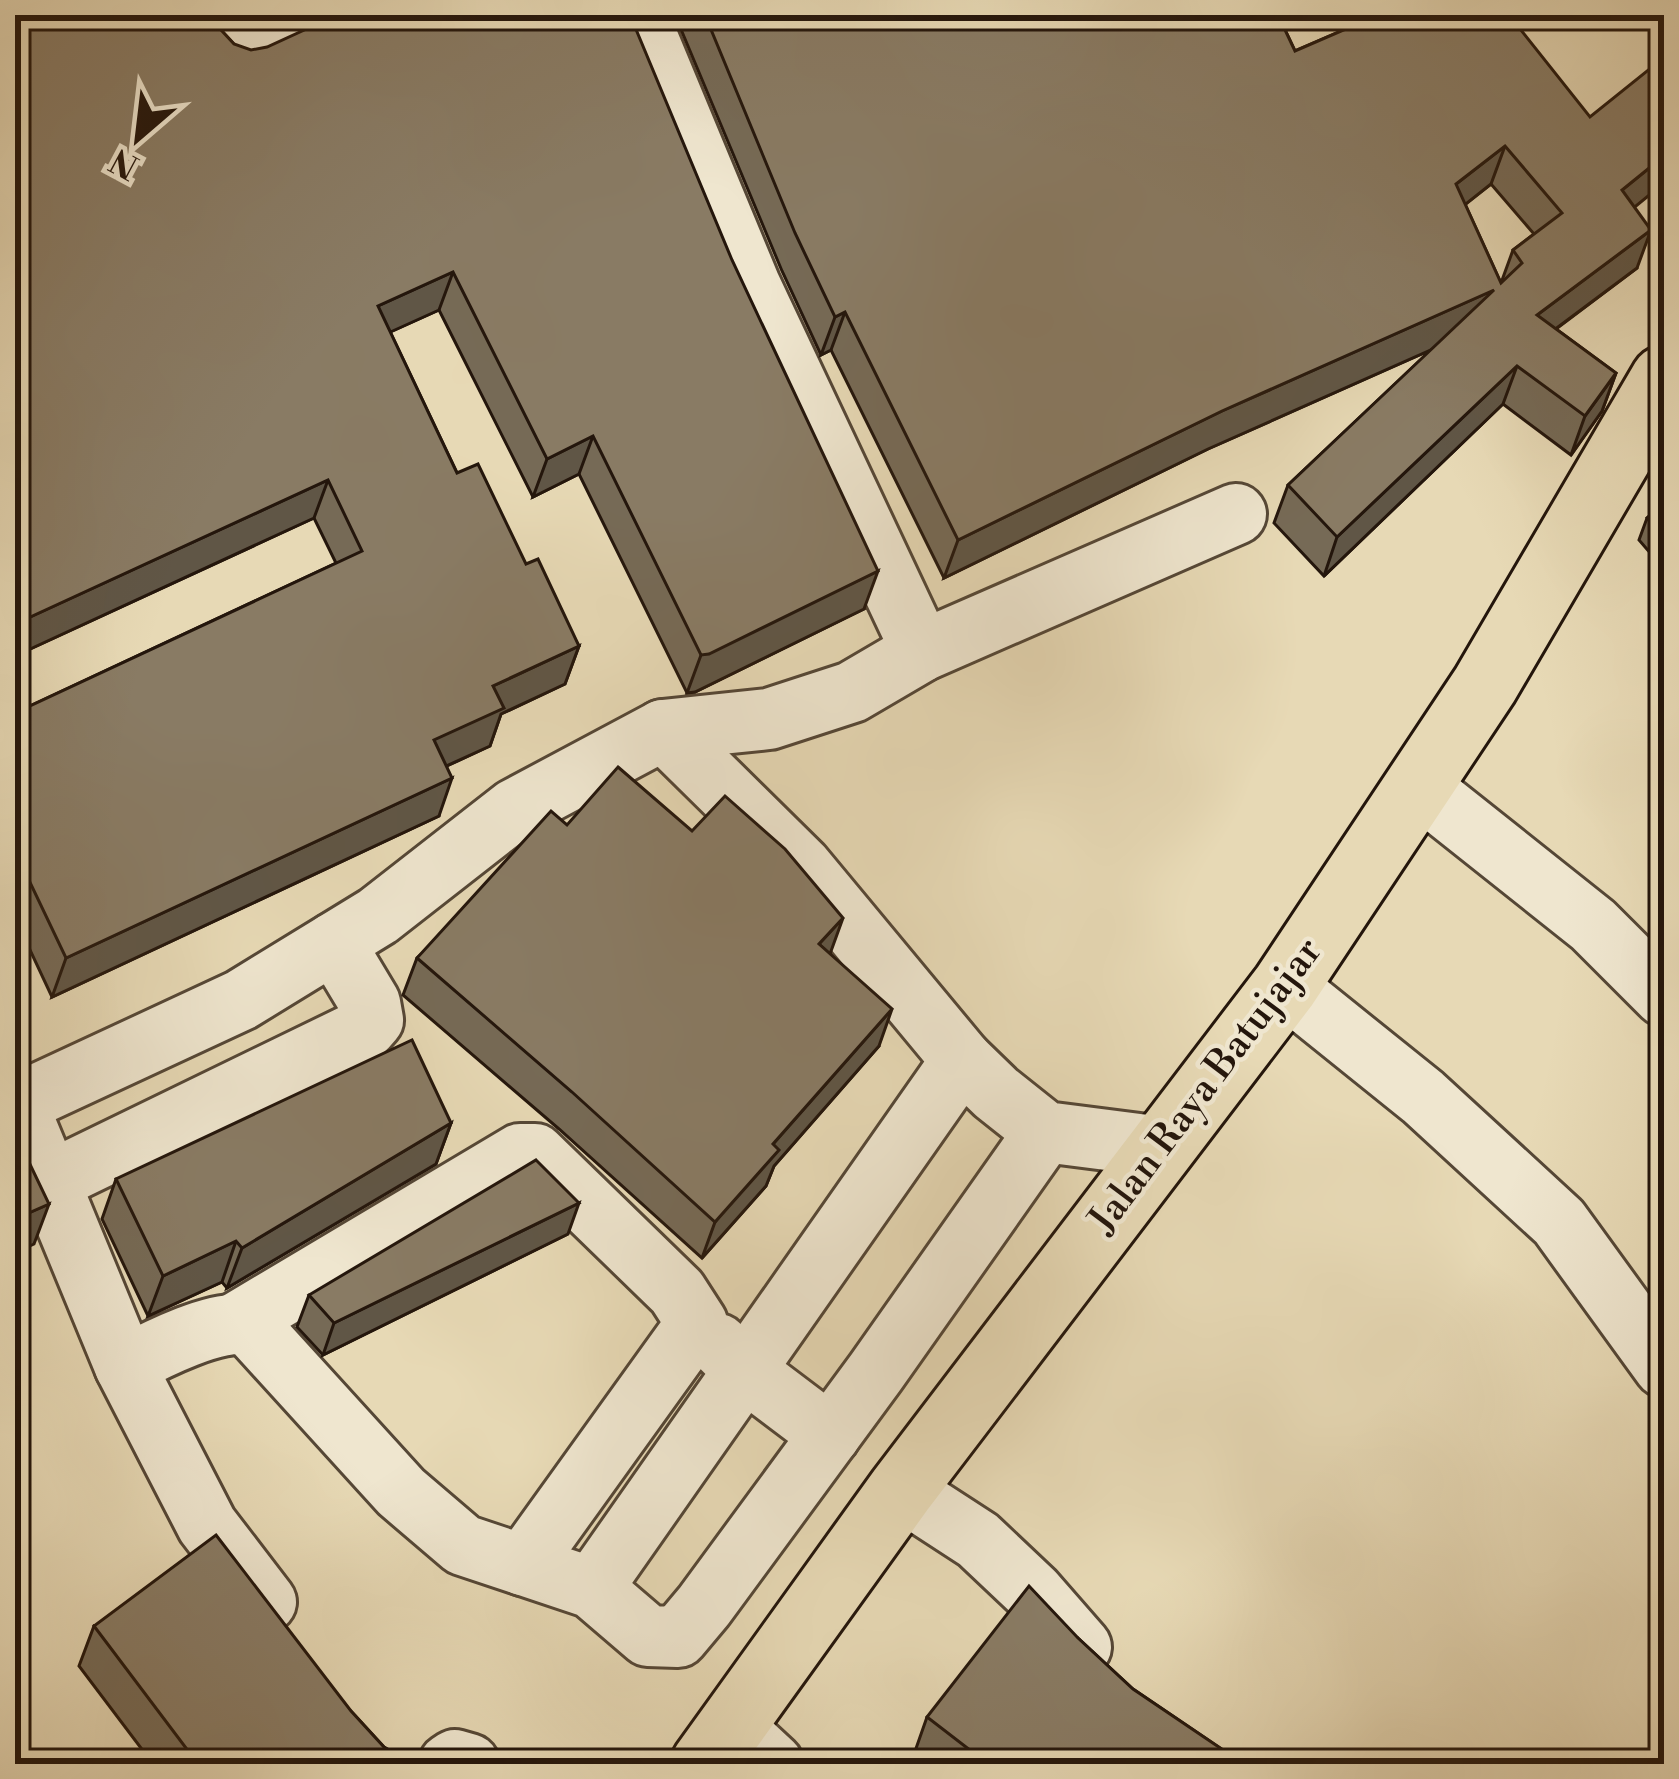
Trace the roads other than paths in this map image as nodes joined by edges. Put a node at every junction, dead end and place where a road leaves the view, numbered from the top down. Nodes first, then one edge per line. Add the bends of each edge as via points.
1 (222, 15) edge
2 (323, 15) edge
3 (638, 15) edge
4 (1661, 412) edge
5 (1236, 514) dead end
6 (922, 650) junction
7 (663, 730) junction
8 (1418, 784) junction
9 (334, 943) junction
10 (1285, 986) junction
11 (1664, 996) edge
12 (962, 1060) junction
13 (16, 1101) edge
14 (1045, 1132) junction
15 (1162, 1147) junction
16 (50, 1182) junction
17 (238, 1322) junction
18 (697, 1323) junction
19 (125, 1366) junction
20 (1664, 1367) edge
21 (744, 1370) junction
22 (830, 1435) junction
23 (902, 1490) junction
24 (523, 1565) junction
25 (592, 1588) junction
26 (293, 1637) edge
27 (1121, 1685) edge
28 (736, 1751) edge
29 (449, 1764) edge
30 (469, 1764) edge

1 - 2 street via 239,54
3 - 6 street via 750,285
4 - 8 highway, Jalan Raya Batujajar
5 - 6 street
6 - 7 street via 852,692 769,719
7 - 9 street via 515,809
7 - 12 street via 801,866
8 - 10 highway, Jalan Raya Batujajar
8 - 11 street via 1593,925
9 - 13 street via 242,1000
9 - 16 street via 370,1003 366,1028
10 - 15 highway, Jalan Raya Batujajar
10 - 20 street via 1559,1222
12 - 14 street
12 - 21 street
13 - 16 street
14 - 15 street
14 - 22 street
15 - 23 highway, Jalan Raya Batujajar
16 - 19 street
17 - 18 street via 520,1154 535,1154 677,1292
17 - 19 street
17 - 24 street via 401,1492 463,1545
18 - 21 street
18 - 24 street
19 - 26 street via 207,1526
21 - 22 street
21 - 25 street
22 - 25 street via 678,1636 648,1636
23 - 27 street via 978,1540
23 - 28 highway, Jalan Raya Batujajar
24 - 25 street
29 - 30 street

